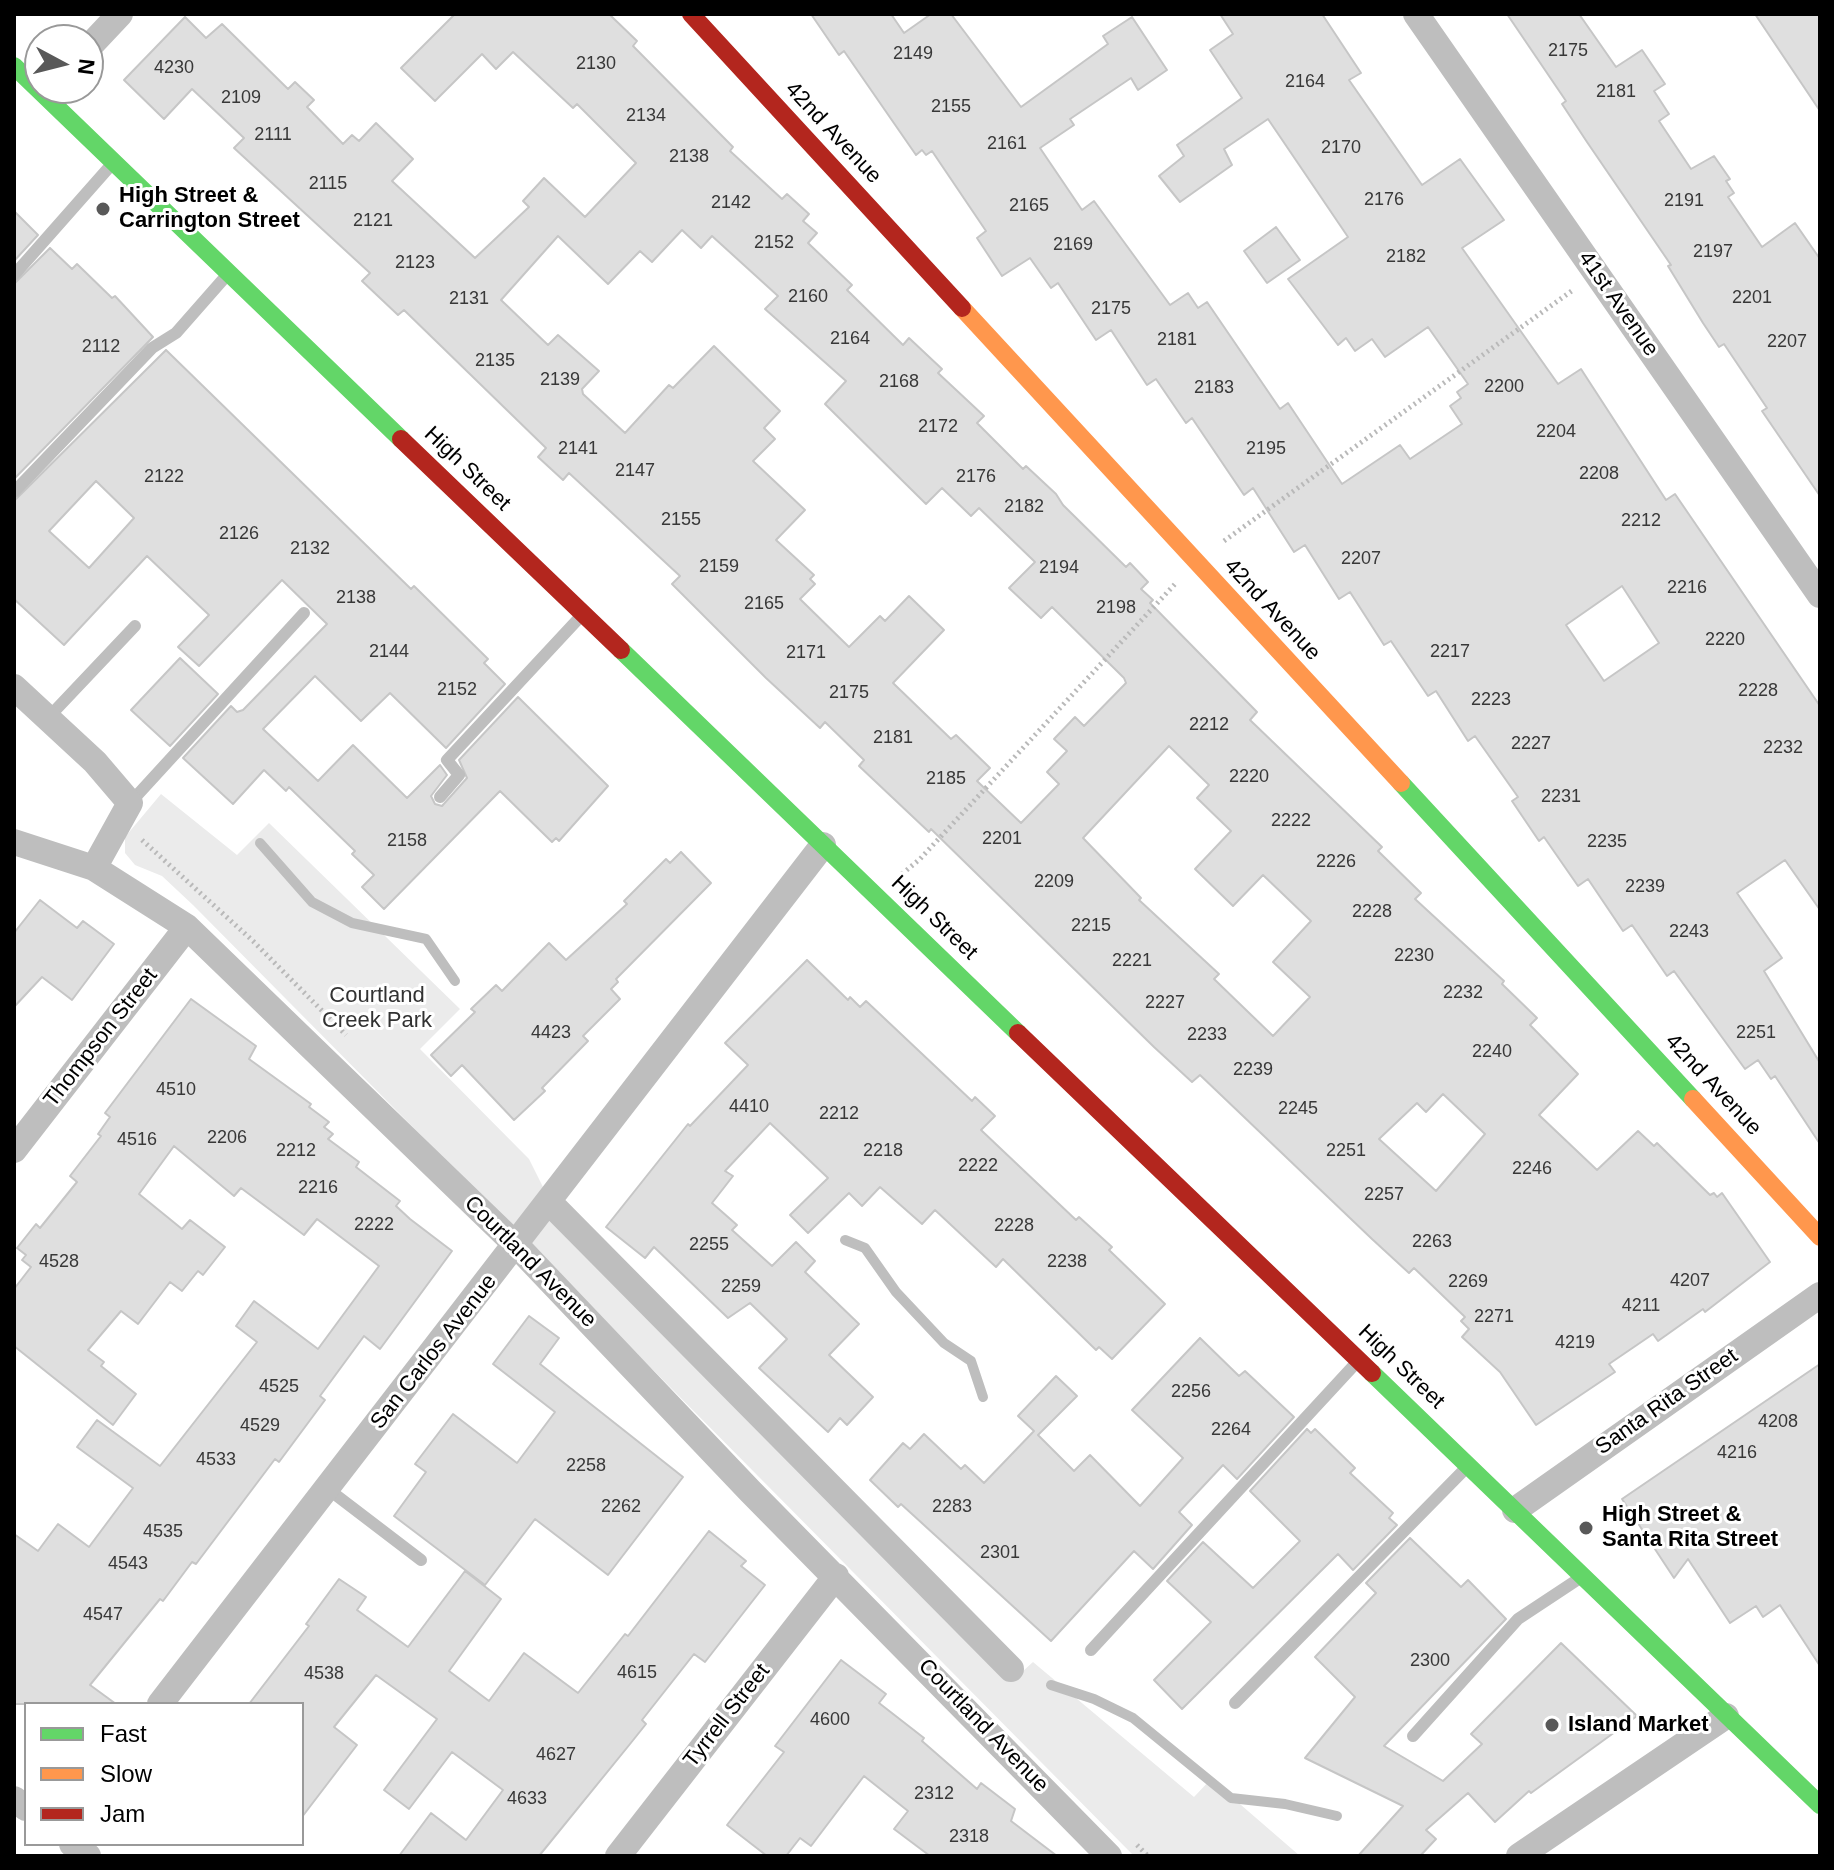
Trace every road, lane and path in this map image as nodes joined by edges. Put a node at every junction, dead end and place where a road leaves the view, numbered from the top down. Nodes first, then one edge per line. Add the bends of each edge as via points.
1 (120, 14) edge
2 (691, 14) edge
3 (1416, 14) edge
4 (104, 31) edge
5 (59, 104) edge
6 (114, 162) junction
7 (229, 273) junction
8 (14, 275) edge
9 (14, 492) edge
10 (1820, 595) edge
11 (304, 613) dead end
12 (583, 613) junction
13 (135, 626) dead end
14 (14, 687) edge
15 (47, 719) junction
16 (440, 797) dead end
17 (130, 803) junction
18 (14, 842) edge
19 (823, 845) junction
20 (94, 868) junction
21 (187, 927) junction
22 (14, 1150) edge
23 (550, 1203) junction
24 (1820, 1237) edge
25 (517, 1246) junction
26 (1820, 1295) edge
27 (1359, 1360) junction
28 (1468, 1466) junction
29 (328, 1489) junction
30 (1515, 1510) junction
31 (421, 1560) dead end
32 (836, 1576) junction
33 (1583, 1576) junction
34 (1091, 1650) dead end
35 (1011, 1669) dead end
36 (162, 1702) edge
37 (1235, 1703) dead end
38 (1726, 1716) junction
39 (1413, 1736) dead end
40 (1820, 1805) edge
41 (618, 1856) edge
42 (1109, 1856) edge
43 (1519, 1856) edge

1 - 4 street
2 - 24 main road, 42nd Avenue
3 - 10 street, 41st Avenue
5 - 6 main road, High Street
6 - 7 main road, High Street
6 - 8 lane
7 - 9 lane via 176,333 152,348
7 - 12 main road, High Street
11 - 17 lane
12 - 16 lane via 447,760 459,775
12 - 19 main road, High Street
13 - 15 lane
14 - 15 street
15 - 17 street
17 - 20 street
18 - 20 street, Courtland Avenue
19 - 23 street, San Carlos Avenue
19 - 27 main road, High Street
20 - 21 street, Courtland Avenue
21 - 22 street, Thompson Street
21 - 25 street, Courtland Avenue
23 - 25 street, San Carlos Avenue
23 - 35 street
25 - 29 street, San Carlos Avenue
25 - 32 street, Courtland Avenue
26 - 30 street, Santa Rita Street
27 - 28 main road, High Street
27 - 34 lane
28 - 30 main road, High Street
28 - 37 lane
29 - 31 lane
29 - 36 street, San Carlos Avenue
30 - 33 main road, High Street
32 - 41 street, Tyrrell Street
32 - 42 street, Courtland Avenue
33 - 38 main road, High Street
33 - 39 lane via 1518,1619
38 - 40 main road, High Street
38 - 43 street

